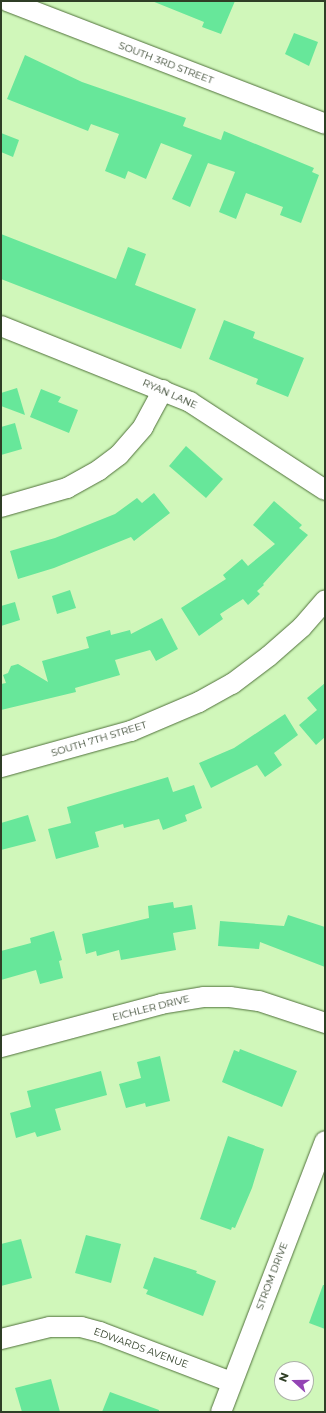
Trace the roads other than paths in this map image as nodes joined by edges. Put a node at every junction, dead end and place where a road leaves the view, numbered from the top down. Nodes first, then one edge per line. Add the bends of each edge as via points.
1 (10, 1) edge
2 (325, 124) edge
3 (1, 326) edge
4 (164, 390) junction
5 (325, 490) edge
6 (1, 507) edge
7 (325, 602) edge
8 (1, 767) edge
9 (325, 1024) edge
10 (1, 1047) edge
11 (325, 1141) edge
12 (1, 1339) edge
13 (231, 1382) junction
14 (221, 1412) edge

1 - 2 street, SOUTH 3RD STREET
3 - 4 street, RYAN LANE
4 - 5 street, RYAN LANE via 217,418
4 - 6 street via 143,427 123,450 99,470 67,488
7 - 8 street, SOUTH 7TH STREET via 302,627 269,656 232,684 199,702 131,731
9 - 10 street, EICHLER DRIVE via 259,1001 204,996 161,1004
11 - 13 street, STROM DRIVE
12 - 13 street, EDWARDS AVENUE via 50,1327 81,1327
13 - 14 street, STROM DRIVE

